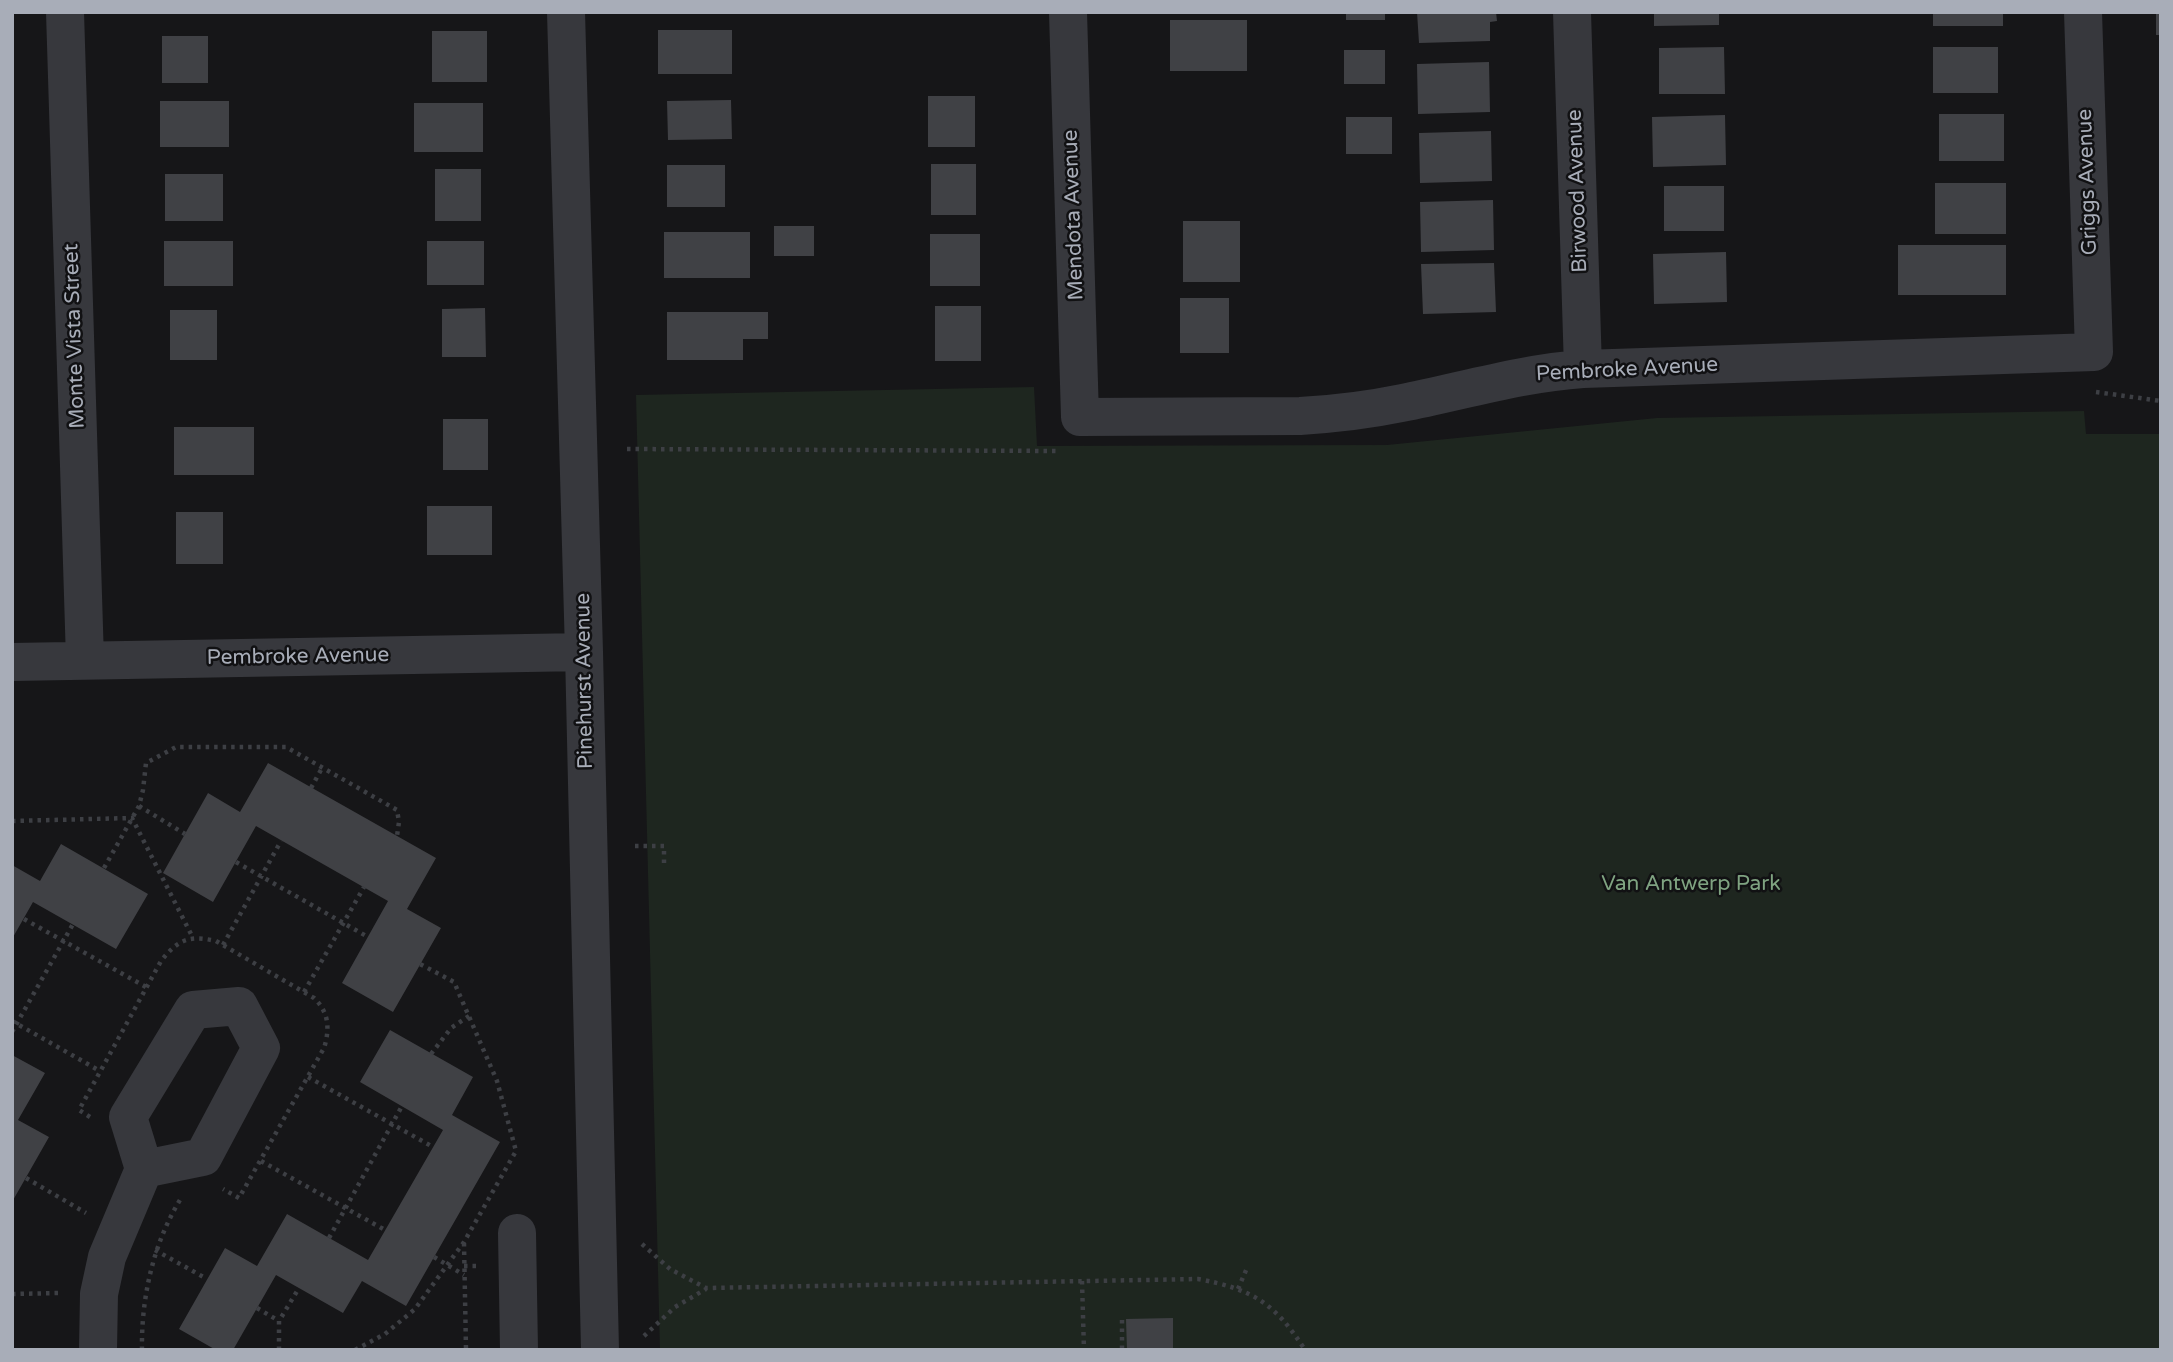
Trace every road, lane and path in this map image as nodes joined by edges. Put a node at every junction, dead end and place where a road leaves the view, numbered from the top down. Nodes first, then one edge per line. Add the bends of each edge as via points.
1 (65, 12) edge
2 (566, 12) edge
3 (1068, 12) edge
4 (1572, 12) edge
5 (2083, 12) edge
6 (2094, 352) joint
7 (1583, 369) junction
8 (2095, 392) dead end
9 (2161, 401) edge
10 (1080, 417) joint
11 (584, 652) junction
12 (85, 660) junction
13 (12, 662) edge
14 (323, 768) junction
15 (311, 788) dead end
16 (139, 806) junction
17 (132, 818) junction
18 (12, 821) edge
19 (185, 834) dead end
20 (397, 836) dead end
21 (281, 841) dead end
22 (635, 846) dead end
23 (236, 862) dead end
24 (664, 866) dead end
25 (104, 868) dead end
26 (261, 876) junction
27 (364, 887) dead end
28 (24, 919) dead end
29 (344, 923) junction
30 (73, 924) dead end
31 (368, 937) dead end
32 (193, 938) dead end
33 (64, 941) junction
34 (223, 945) dead end
35 (420, 964) dead end
36 (146, 987) dead end
37 (304, 992) dead end
38 (469, 1016) junction
39 (15, 1022) edge
40 (12, 1032) edge
41 (431, 1054) dead end
42 (100, 1070) dead end
43 (308, 1077) dead end
44 (402, 1106) dead end
45 (391, 1125) junction
46 (433, 1147) dead end
47 (261, 1161) dead end
48 (144, 1169) dead end
49 (345, 1208) junction
50 (385, 1230) dead end
51 (517, 1233) dead end
52 (329, 1238) dead end
53 (464, 1242) junction
54 (642, 1244) dead end
55 (434, 1257) dead end
56 (447, 1265) junction
57 (1247, 1268) dead end
58 (464, 1276) junction
59 (1082, 1281) junction
60 (299, 1288) dead end
61 (706, 1288) junction
62 (1238, 1289) junction
63 (12, 1294) edge
64 (99, 1294) junction
65 (257, 1308) dead end
66 (1122, 1320) dead end
67 (279, 1321) junction
68 (644, 1336) dead end
69 (98, 1350) edge
70 (279, 1350) edge
71 (355, 1350) edge
72 (466, 1350) edge
73 (519, 1350) edge
74 (600, 1350) edge
75 (1084, 1350) edge
76 (1122, 1350) edge
77 (1304, 1350) edge

1 - 12 street, Monte Vista Street
2 - 11 street, Pinehurst Avenue
3 - 10 street, Mendota Avenue
4 - 7 street, Birwood Avenue
5 - 6 street, Griggs Avenue
6 - 7 street, Pembroke Avenue
7 - 10 street, Pembroke Avenue via 1546,372 1333,414
8 - 9 path
11 - 12 street, Pembroke Avenue
11 - 74 street, Pinehurst Avenue
12 - 13 street, Pembroke Avenue
14 - 15 path
14 - 16 path via 286,747 176,747 146,763
14 - 20 path via 397,810
16 - 17 path
16 - 19 path
17 - 18 path
17 - 25 path
17 - 32 path
21 - 26 path
22 - 24 path via 664,846
23 - 26 path
26 - 29 path
26 - 34 path
27 - 29 path
28 - 33 path
29 - 31 path
29 - 37 path
30 - 33 path
33 - 36 path
33 - 39 path
35 - 38 path via 454,982
38 - 41 path via 451,1028
38 - 53 path via 497,1081 516,1151
39 - 40 path
39 - 42 path
43 - 45 path
44 - 45 path
45 - 46 path
45 - 49 path
47 - 49 path
48 - 64 street via 107,1257
49 - 50 path
49 - 52 path
51 - 73 street
53 - 56 path
53 - 58 path
54 - 61 path via 670,1269
55 - 56 path
56 - 58 path
56 - 71 path via 415,1309
57 - 62 path
58 - 72 path
59 - 61 path
59 - 62 path via 1198,1279
59 - 75 path
60 - 67 path
61 - 68 path via 675,1307
62 - 77 path via 1265,1302 1292,1329
63 - 64 path
64 - 69 street
65 - 67 path
66 - 76 path
67 - 70 path

